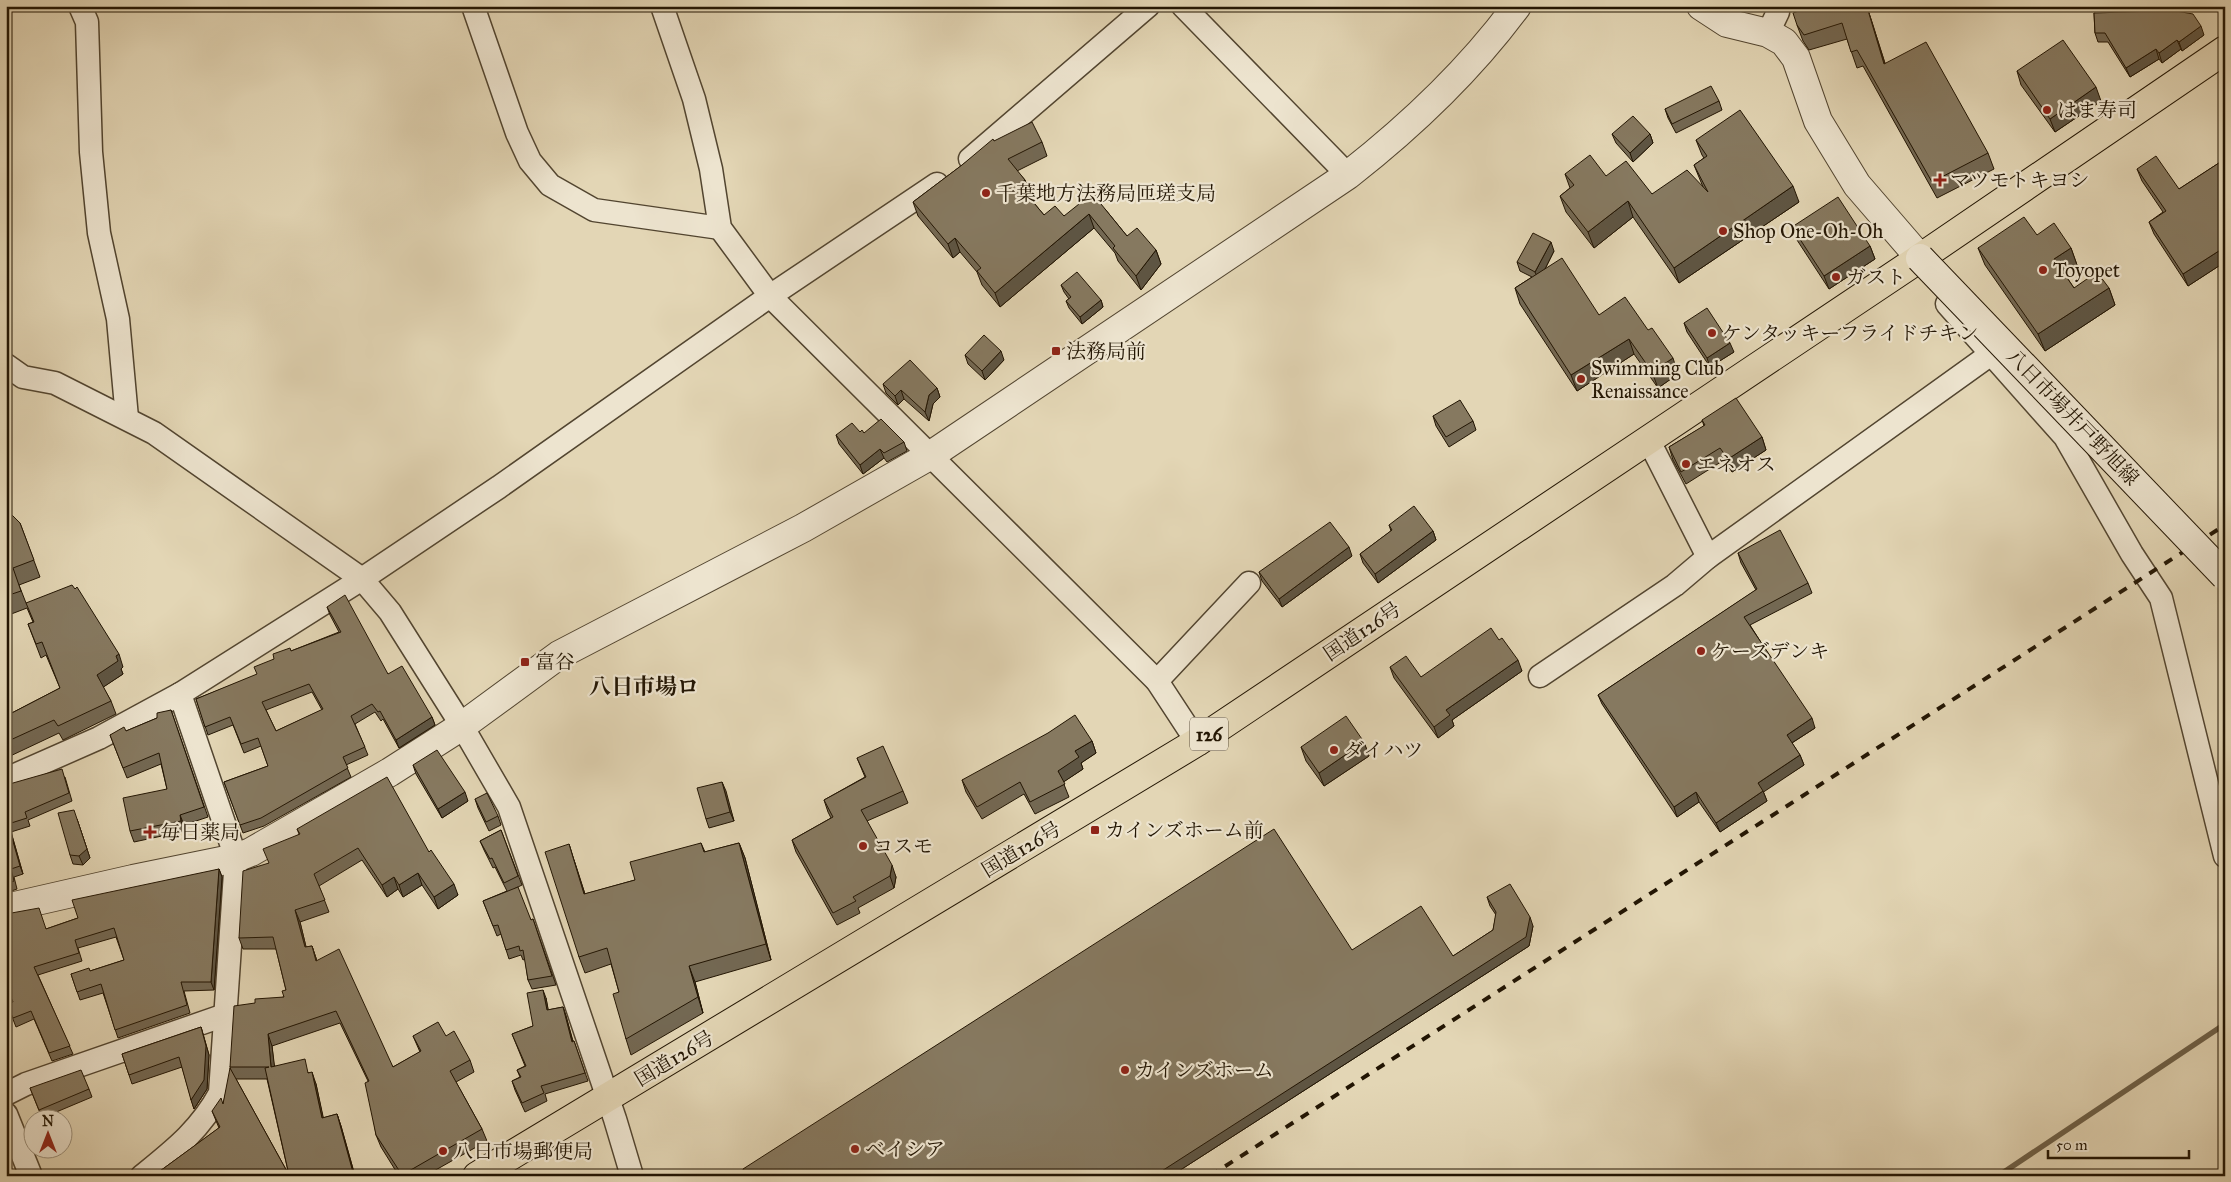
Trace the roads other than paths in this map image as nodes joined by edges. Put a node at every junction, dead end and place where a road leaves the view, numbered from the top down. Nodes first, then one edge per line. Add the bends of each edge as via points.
1 (80, 6) edge
2 (473, 6) edge
3 (662, 6) edge
4 (1148, 6) edge
5 (1182, 6) edge
6 (1517, 6) edge
7 (1701, 6) edge
8 (1776, 6) edge
9 (1768, 33) junction
10 (2225, 50) edge
11 (1348, 174) junction
12 (720, 228) junction
13 (1920, 258) junction
14 (770, 296) junction
15 (1991, 354) junction
16 (6, 365) edge
17 (127, 418) junction
18 (1648, 439) junction
19 (932, 455) junction
20 (1708, 557) junction
21 (2225, 576) edge
22 (362, 579) junction
23 (1249, 583) dead end
24 (1540, 676) dead end
25 (1157, 681) junction
26 (180, 694) junction
27 (462, 726) junction
28 (1197, 742) junction
29 (6, 779) edge
30 (2225, 856) edge
31 (236, 858) junction
32 (6, 908) edge
33 (224, 1015) junction
34 (6, 1094) edge
35 (608, 1098) junction
36 (6, 1114) edge
37 (31, 1176) edge
38 (142, 1176) edge
39 (476, 1176) edge
40 (632, 1176) edge

1 - 17 street via 87,22 99,233 118,318
2 - 12 street via 517,133 530,161 550,185 594,210
3 - 12 street via 694,99 712,169
4 - 14 street via 959,169
5 - 11 street
6 - 11 street via 1440,97
7 - 9 street via 1728,23
8 - 9 street via 1778,12
9 - 13 street, 八日市場井戸野旭線 via 1784,42 1796,58 1818,121 1858,185
10 - 13 highway, 国道126号 / 126
11 - 19 street
12 - 14 street
13 - 15 street via 1930,286
13 - 18 highway, 国道126号 / 126
13 - 21 street, 八日市場井戸野旭線, bridge
14 - 19 street
14 - 22 street
15 - 20 street
15 - 30 street via 2065,437 2161,598
16 - 17 street via 23,377 55,382
17 - 22 street via 154,433
18 - 20 street
18 - 28 highway, 国道126号 / 126
19 - 25 street
19 - 27 street via 803,528 559,655
20 - 24 street via 1675,584
22 - 26 street
22 - 27 street via 390,612
23 - 25 street
25 - 28 street
26 - 29 street via 99,738
26 - 31 street
27 - 31 street via 390,772
27 - 35 street via 508,807
28 - 35 highway, 国道126号 / 126
31 - 32 street
31 - 33 street
33 - 34 street via 26,1084
33 - 38 street via 220,1093 208,1116
35 - 39 highway, 国道126号 / 126
35 - 40 street
36 - 37 street

